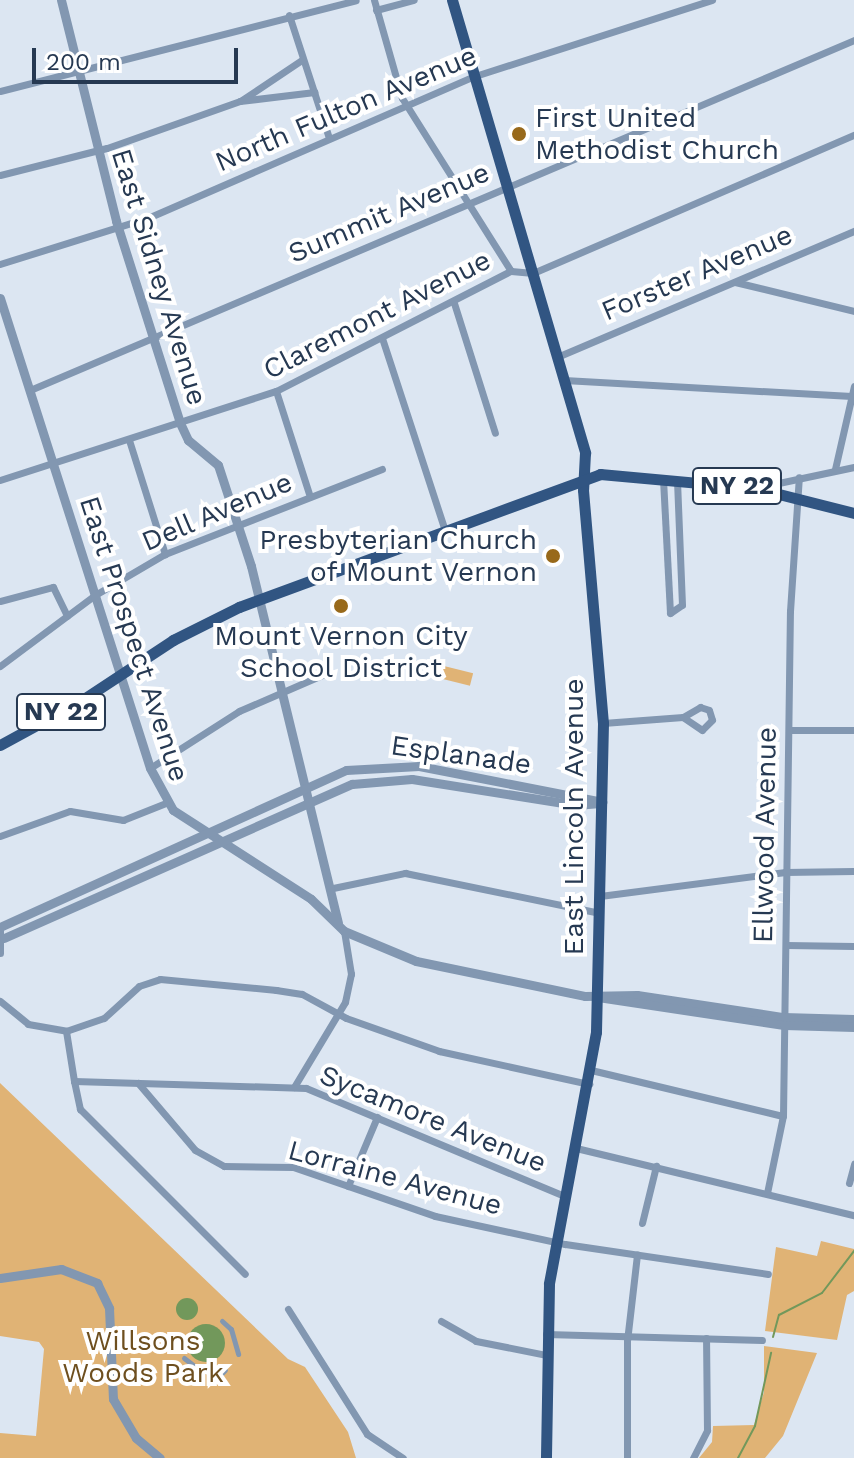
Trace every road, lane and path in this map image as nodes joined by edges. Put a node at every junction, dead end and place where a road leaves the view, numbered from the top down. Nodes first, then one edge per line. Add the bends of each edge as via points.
1 (61, 0) edge
2 (356, 0) edge
3 (374, 0) edge
4 (414, 0) edge
5 (452, 0) edge
6 (712, 0) edge
7 (376, 10) junction
8 (289, 15) junction
9 (854, 40) edge
10 (303, 59) junction
11 (78, 71) junction
12 (475, 76) junction
13 (0, 91) edge
14 (314, 92) junction
15 (240, 101) junction
16 (405, 104) junction
17 (854, 135) edge
18 (329, 138) junction
19 (98, 150) junction
20 (0, 175) edge
21 (508, 186) junction
22 (466, 204) junction
23 (118, 227) junction
24 (854, 231) edge
25 (0, 264) edge
26 (511, 271) junction
27 (533, 273) junction
28 (733, 282) junction
29 (0, 298) edge
30 (454, 303) junction
31 (854, 311) edge
32 (153, 338) junction
33 (382, 338) junction
34 (557, 357) junction
35 (564, 380) junction
36 (854, 386) edge
37 (30, 390) junction
38 (276, 391) junction
39 (852, 396) junction
40 (180, 423) junction
41 (495, 433) dead end
42 (129, 440) junction
43 (53, 463) junction
44 (854, 467) edge
45 (382, 469) dead end
46 (835, 469) junction
47 (663, 477) junction
48 (799, 477) junction
49 (677, 478) junction
50 (584, 479) junction
51 (0, 480) edge
52 (755, 488) junction
53 (310, 497) junction
54 (795, 497) junction
55 (854, 513) edge
56 (237, 524) junction
57 (444, 528) junction
58 (165, 554) junction
59 (95, 595) junction
60 (260, 599) junction
61 (0, 601) edge
62 (67, 616) junction
63 (0, 666) edge
64 (329, 672) dead end
65 (120, 674) junction
66 (283, 690) junction
67 (683, 717) dead end
68 (603, 723) junction
69 (789, 730) junction
70 (854, 730) edge
71 (0, 745) edge
72 (150, 768) junction
73 (307, 785) junction
74 (310, 798) junction
75 (603, 802) junction
76 (166, 803) junction
77 (209, 834) junction
78 (0, 836) edge
79 (221, 841) junction
80 (854, 871) edge
81 (785, 872) junction
82 (333, 888) junction
83 (600, 896) junction
84 (311, 899) junction
85 (600, 913) junction
86 (341, 927) junction
87 (1, 932) edge
88 (786, 945) junction
89 (854, 946) edge
90 (0, 953) edge
91 (598, 997) junction
92 (0, 1001) edge
93 (339, 1014) junction
94 (854, 1019) edge
95 (784, 1021) junction
96 (854, 1027) edge
97 (66, 1031) junction
98 (591, 1070) junction
99 (74, 1081) junction
100 (138, 1083) junction
101 (589, 1084) junction
102 (294, 1087) junction
103 (783, 1116) junction
104 (377, 1117) junction
105 (576, 1148) junction
106 (854, 1164) edge
107 (656, 1166) junction
108 (849, 1183) dead end
109 (348, 1186) junction
110 (767, 1193) junction
111 (566, 1197) junction
112 (854, 1215) edge
113 (642, 1223) dead end
114 (557, 1242) junction
115 (637, 1255) junction
116 (245, 1274) dead end
117 (768, 1274) dead end
118 (0, 1278) edge
119 (288, 1309) dead end
120 (222, 1321) dead end
121 (441, 1321) dead end
122 (546, 1334) junction
123 (628, 1334) junction
124 (706, 1338) junction
125 (762, 1340) dead end
126 (238, 1354) dead end
127 (546, 1355) junction
128 (184, 1358) dead end
129 (225, 1370) dead end
130 (160, 1458) edge
131 (403, 1458) edge
132 (546, 1458) edge
133 (627, 1458) edge
134 (693, 1458) edge

1 - 11 street, East Sidney Avenue
2 - 8 street
3 - 7 street
4 - 7 street
5 - 12 main road, East Lincoln Avenue
6 - 12 street, North Fulton Avenue
7 - 16 street
8 - 10 street
8 - 11 street
9 - 21 street, Summit Avenue
10 - 14 street
10 - 15 street
11 - 13 street
11 - 19 street, East Sidney Avenue
12 - 16 street, North Fulton Avenue
12 - 21 main road, East Lincoln Avenue
14 - 15 street
14 - 18 street
15 - 19 street
16 - 18 street, North Fulton Avenue
16 - 22 street
17 - 27 street, Claremont Avenue
18 - 23 street, North Fulton Avenue
19 - 20 street
19 - 23 street, East Sidney Avenue
21 - 22 street, Summit Avenue
21 - 27 main road, East Lincoln Avenue
22 - 26 street
22 - 32 street, Summit Avenue
23 - 25 street, North Fulton Avenue
23 - 32 street, East Sidney Avenue
24 - 28 street, Forster Avenue
26 - 27 street, Claremont Avenue
26 - 30 street, Claremont Avenue
27 - 34 main road, East Lincoln Avenue
28 - 31 street
28 - 34 street, Forster Avenue
29 - 37 street, East Prospect Avenue
30 - 33 street, Claremont Avenue
30 - 41 street
32 - 37 street, Summit Avenue
32 - 40 street, East Sidney Avenue
33 - 38 street, Claremont Avenue
33 - 57 street
34 - 35 main road, East Lincoln Avenue
35 - 39 street
35 - 50 main road, East Lincoln Avenue via 585,453
36 - 39 street
37 - 43 street, East Prospect Avenue
38 - 40 street, Claremont Avenue
38 - 53 street
39 - 46 street
40 - 42 street, Claremont Avenue
40 - 56 street, East Sidney Avenue via 188,440 213,456
42 - 43 street, Claremont Avenue
42 - 58 street
43 - 51 street, Claremont Avenue
43 - 59 street, East Prospect Avenue
44 - 46 street
45 - 53 street, Dell Avenue
46 - 48 street
47 - 49 main road, NY 22
47 - 49 street via 674,613 682,605
47 - 50 main road, NY 22 via 600,474
48 - 52 street
48 - 54 street, Ellwood Avenue
49 - 52 main road, NY 22
50 - 57 main road, NY 22
50 - 68 main road, East Lincoln Avenue
52 - 54 main road, NY 22
53 - 56 street, Dell Avenue
54 - 55 main road, NY 22
54 - 69 street, Ellwood Avenue
56 - 58 street, Dell Avenue
56 - 60 street, East Sidney Avenue
57 - 60 main road, NY 22
58 - 59 street, Dell Avenue
59 - 62 street, Dell Avenue
59 - 65 street, East Prospect Avenue
60 - 65 main road, NY 22 via 204,623
60 - 66 street, East Sidney Avenue
61 - 62 street via 53,587
62 - 63 street, Dell Avenue
64 - 66 street
65 - 71 main road, NY 22
65 - 72 street, East Prospect Avenue
66 - 72 street via 239,711
66 - 73 street, East Sidney Avenue
67 - 68 street
68 - 75 main road, East Lincoln Avenue
69 - 70 street
69 - 81 street, Ellwood Avenue
72 - 76 street, East Prospect Avenue
73 - 74 street, East Sidney Avenue
73 - 75 street, Esplanade via 346,770 403,765
73 - 77 street, Esplanade
74 - 75 street, Esplanade via 352,784 412,779 576,805
74 - 79 street, Esplanade
74 - 82 street, East Sidney Avenue
75 - 83 main road, East Lincoln Avenue
76 - 77 street, East Prospect Avenue
76 - 78 street via 123,820 70,811
77 - 79 street, East Prospect Avenue
77 - 87 street, Esplanade
79 - 84 street, East Prospect Avenue
79 - 87 street, Esplanade
80 - 81 street
81 - 83 street
81 - 88 street, Ellwood Avenue
82 - 84 street
82 - 85 street via 405,873
82 - 86 street, East Sidney Avenue
83 - 85 main road, East Lincoln Avenue
84 - 86 street, East Prospect Avenue
85 - 91 main road, East Lincoln Avenue
86 - 91 street, East Prospect Avenue via 416,961
86 - 93 street via 351,974
87 - 90 street
88 - 89 street
88 - 95 street, Ellwood Avenue
91 - 95 street, East Prospect Avenue via 637,995
91 - 98 main road, East Lincoln Avenue
92 - 97 street via 28,1024
93 - 97 street via 302,994 160,979 139,986 104,1018
93 - 101 street via 439,1051
93 - 102 street
94 - 95 street
95 - 96 street
95 - 103 street, Ellwood Avenue
97 - 99 street
98 - 101 main road, East Lincoln Avenue
98 - 103 street
99 - 100 street
99 - 116 street via 80,1109
100 - 102 street, Sycamore Avenue
100 - 109 street, Lorraine Avenue via 195,1150 214,1162 236,1168 293,1167
101 - 105 main road, East Lincoln Avenue
102 - 104 street, Sycamore Avenue
103 - 110 street, Ellwood Avenue
104 - 109 street
104 - 111 street, Sycamore Avenue
105 - 107 street
105 - 111 main road, East Lincoln Avenue
106 - 108 street
107 - 110 street
107 - 113 street
109 - 114 street, Lorraine Avenue via 422,1213
110 - 112 street
111 - 114 main road, East Lincoln Avenue
114 - 115 street, Lorraine Avenue
114 - 122 main road, East Lincoln Avenue
115 - 117 street, Lorraine Avenue
115 - 123 street
118 - 130 street via 61,1269 97,1283 109,1308 108,1377 113,1399 131,1431
119 - 131 street via 367,1434
120 - 126 street via 231,1329
121 - 127 street via 476,1341
122 - 123 street
122 - 127 main road, East Lincoln Avenue
123 - 124 street
123 - 133 street
124 - 125 street
124 - 134 street via 707,1430
127 - 132 main road, East Lincoln Avenue
128 - 129 street via 198,1369 220,1375

